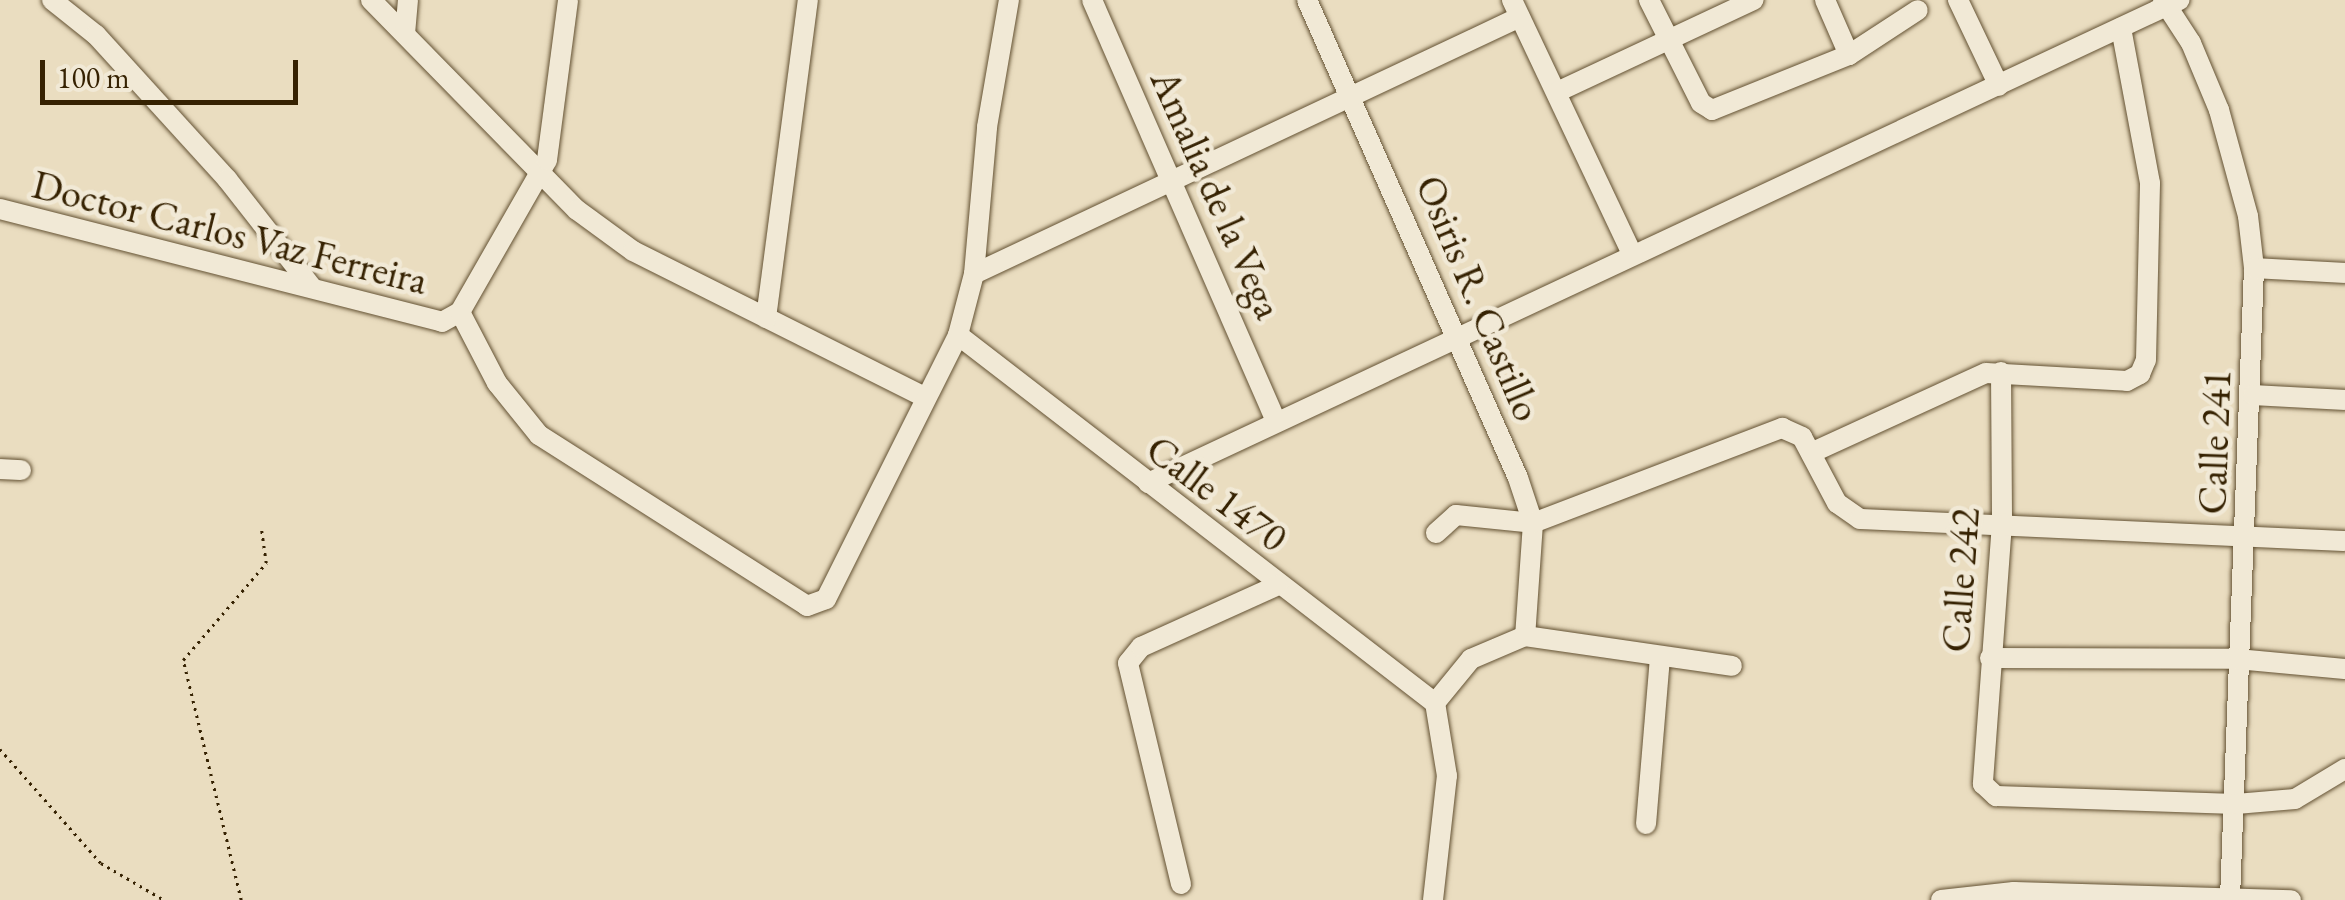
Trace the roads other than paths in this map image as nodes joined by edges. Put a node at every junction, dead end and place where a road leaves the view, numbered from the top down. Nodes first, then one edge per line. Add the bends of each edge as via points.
1 (52, 0) edge
2 (371, 0) edge
3 (408, 0) edge
4 (568, 0) edge
5 (808, 0) edge
6 (1010, 0) edge
7 (1092, 0) edge
8 (1307, 0) edge
9 (1649, 0) edge
10 (1753, 0) edge
11 (1825, 0) edge
12 (1958, 0) edge
13 (2169, 2) edge
14 (1516, 9) edge
15 (1918, 10) dead end
16 (2121, 28) junction
17 (404, 34) junction
18 (1667, 39) junction
19 (1849, 54) junction
20 (1999, 86) junction
21 (1557, 92) junction
22 (1352, 96) junction
23 (540, 172) junction
24 (1174, 178) junction
25 (0, 209) edge
26 (1632, 254) junction
27 (2254, 268) junction
28 (2345, 273) edge
29 (974, 274) junction
30 (311, 286) junction
31 (452, 317) junction
32 (766, 318) junction
33 (958, 335) junction
34 (1461, 340) junction
35 (2001, 372) junction
36 (2253, 395) junction
37 (924, 397) junction
38 (2345, 400) edge
39 (1276, 418) junction
40 (1811, 453) junction
41 (1148, 482) junction
42 (2002, 522) junction
43 (1533, 523) junction
44 (1436, 533) dead end
45 (2245, 539) junction
46 (2345, 541) edge
47 (1278, 584) junction
48 (1525, 636) junction
49 (1660, 657) junction
50 (1990, 658) junction
51 (2237, 660) junction
52 (1732, 666) dead end
53 (2345, 669) edge
54 (1435, 703) junction
55 (2345, 769) edge
56 (2236, 804) junction
57 (1646, 824) dead end
58 (1180, 884) dead end
59 (2230, 898) edge
60 (2252, 899) edge
61 (1433, 900) edge
62 (1940, 900) edge
63 (2289, 900) edge

1 - 30 street via 96,35 228,178
2 - 17 street
3 - 17 street
4 - 23 street
5 - 32 street
6 - 29 street via 986,127
7 - 24 street, Amalia de la Vega
8 - 22 street, Osiris R. Castillo
9 - 18 street
10 - 18 street
11 - 19 street
12 - 20 street
13 - 16 street
13 - 27 street, Calle 241 via 2219,110 2248,216
14 - 21 street
14 - 22 street
15 - 19 street
16 - 20 street
16 - 35 street via 2150,182 2146,360 2127,381
17 - 23 street
18 - 19 street via 1701,103 1712,110 1730,109
18 - 21 street
20 - 26 street
21 - 26 street
22 - 24 street
22 - 34 street, Osiris R. Castillo
23 - 31 street
23 - 32 street via 633,251
24 - 29 street
24 - 39 street, Amalia de la Vega
25 - 30 street, Doctor Carlos Vaz Ferreira
26 - 34 street
27 - 28 street
27 - 36 street, Calle 241
29 - 33 street
30 - 31 street, Doctor Carlos Vaz Ferreira
31 - 37 street via 539,435 806,606 826,599
32 - 37 street
33 - 37 street
33 - 41 street, Calle 1470
34 - 39 street
34 - 43 street, Osiris R. Castillo
35 - 40 street
35 - 42 street, Calle 242
36 - 38 street
36 - 45 street, Calle 241
39 - 41 street
40 - 42 street via 1845,514 1885,522
40 - 43 street via 1802,436 1782,428
41 - 47 street, Calle 1470
42 - 45 street
42 - 50 street, Calle 242
43 - 44 street via 1456,515
43 - 48 street, Osiris R. Castillo
45 - 46 street
45 - 51 street, Calle 241
47 - 54 street, Calle 1470
47 - 58 street via 1141,647 1128,663
48 - 49 street
48 - 54 street via 1471,659
49 - 52 street
49 - 57 street
50 - 51 street
50 - 56 street, Calle 242 via 1981,772 1996,796
51 - 53 street
51 - 56 street, Calle 241
54 - 61 street via 1447,776
55 - 56 street via 2295,799
56 - 59 street, Calle 241
59 - 60 street
59 - 62 street via 2014,892
60 - 63 street

